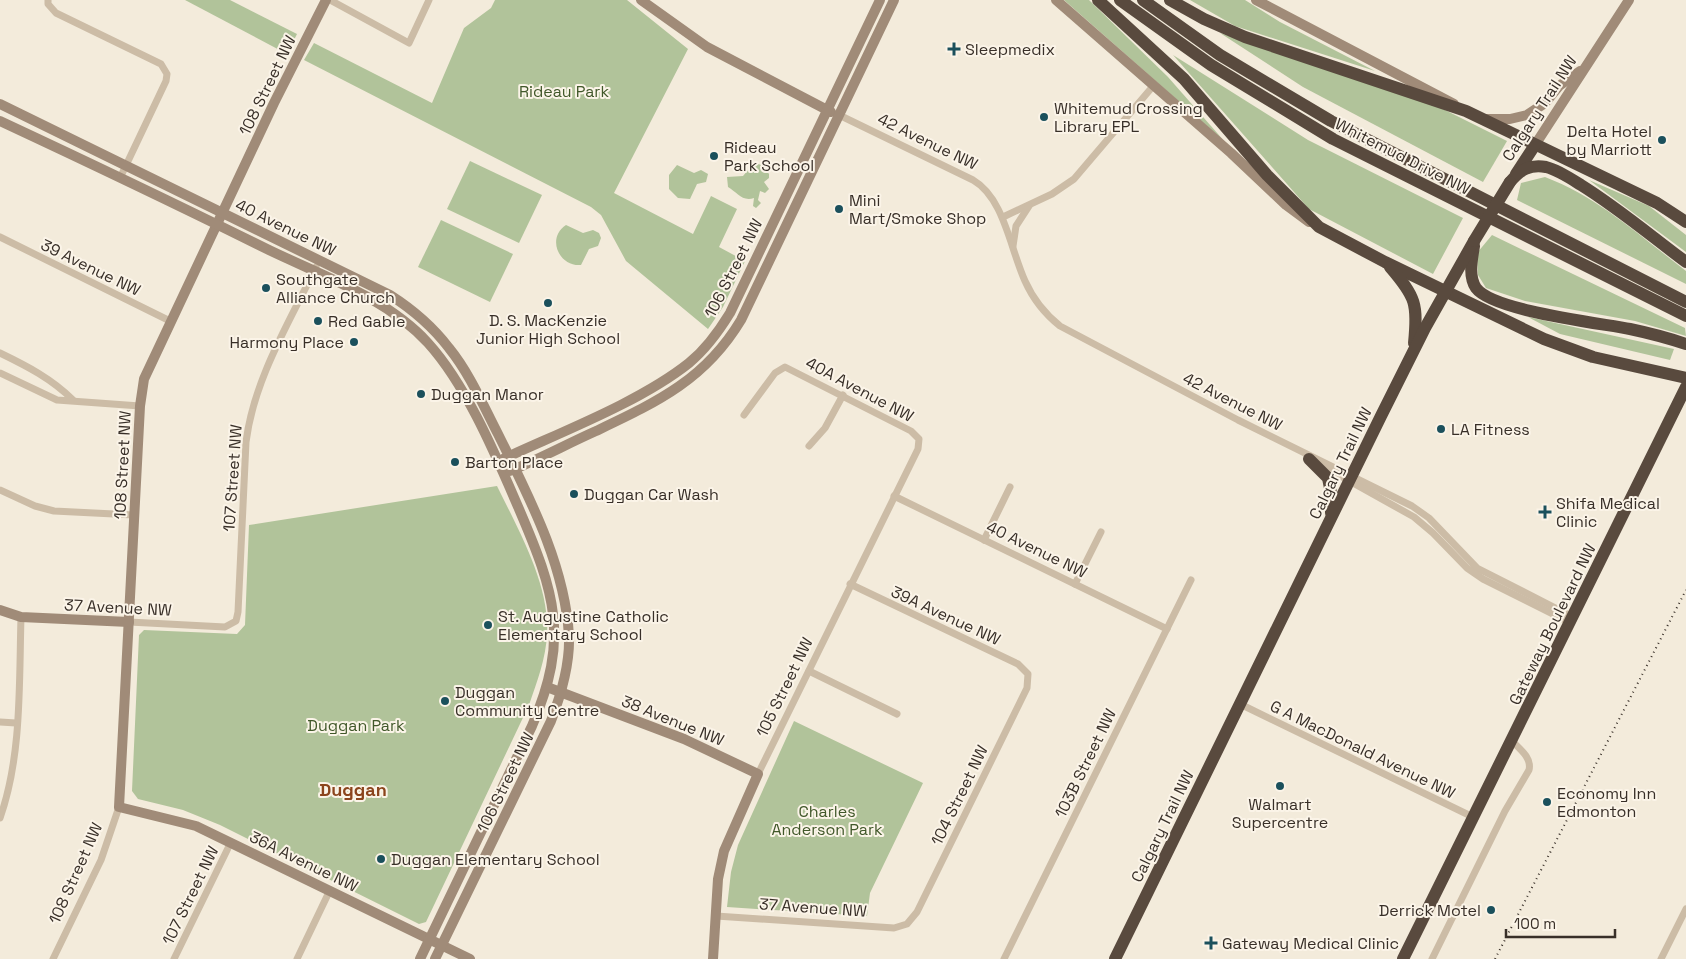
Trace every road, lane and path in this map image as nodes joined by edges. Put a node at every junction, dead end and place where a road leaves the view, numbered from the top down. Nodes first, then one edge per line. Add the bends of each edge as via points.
1 (48, 0) edge
2 (328, 0) edge
3 (429, 0) edge
4 (641, 0) edge
5 (880, 0) edge
6 (894, 0) edge
7 (1056, 0) edge
8 (1098, 0) edge
9 (1120, 0) edge
10 (1143, 0) edge
11 (1170, 0) edge
12 (1256, 0) edge
13 (1629, 0) edge
14 (1585, 67) junction
15 (1154, 85) junction
16 (0, 104) edge
17 (827, 110) junction
18 (1466, 110) junction
19 (839, 115) junction
20 (1485, 119) junction
21 (0, 121) edge
22 (1534, 145) junction
23 (126, 165) junction
24 (120, 178) junction
25 (1510, 182) junction
26 (1030, 204) junction
27 (223, 212) junction
28 (1003, 217) junction
29 (1686, 222) edge
30 (217, 224) junction
31 (1319, 227) junction
32 (0, 237) edge
33 (1474, 241) junction
34 (1013, 252) junction
35 (320, 260) junction
36 (1385, 262) junction
37 (1686, 262) edge
38 (314, 272) junction
39 (1446, 291) junction
40 (1686, 302) edge
41 (1686, 316) edge
42 (170, 321) junction
43 (1686, 344) edge
44 (1414, 351) junction
45 (0, 353) edge
46 (0, 373) edge
47 (1686, 378) edge
48 (1686, 387) edge
49 (843, 395) junction
50 (73, 400) junction
51 (140, 406) junction
52 (1686, 409) edge
53 (744, 415) dead end
54 (1666, 428) junction
55 (919, 439) joint
56 (809, 446) dead end
57 (1298, 450) junction
58 (509, 456) junction
59 (1309, 459) junction
60 (498, 462) junction
61 (515, 469) junction
62 (504, 474) junction
63 (1350, 478) junction
64 (1010, 487) dead end
65 (0, 490) edge
66 (894, 496) junction
67 (134, 515) junction
68 (1331, 517) junction
69 (1101, 532) dead end
70 (984, 540) junction
71 (1191, 580) dead end
72 (850, 584) junction
73 (1075, 584) junction
74 (0, 610) edge
75 (21, 617) junction
76 (1572, 620) junction
77 (129, 622) junction
78 (234, 623) joint
79 (1167, 629) junction
80 (809, 671) junction
81 (1028, 674) joint
82 (547, 687) junction
83 (562, 691) junction
84 (1240, 704) junction
85 (897, 714) dead end
86 (0, 722) edge
87 (16, 723) junction
88 (1512, 741) junction
89 (758, 774) junction
90 (119, 807) junction
91 (0, 818) edge
92 (1475, 818) junction
93 (231, 842) junction
94 (330, 890) junction
95 (1686, 909) edge
96 (716, 916) junction
97 (907, 924) joint
98 (430, 939) junction
99 (441, 945) junction
100 (53, 959) edge
101 (174, 959) edge
102 (297, 959) edge
103 (420, 959) edge
104 (435, 959) edge
105 (470, 959) edge
106 (713, 959) edge
107 (1004, 959) edge
108 (1115, 959) edge
109 (1403, 959) edge
110 (1432, 959) edge
111 (1661, 959) edge

1 - 23 street via 56,13 161,64 167,74
2 - 3 street via 409,43
2 - 27 street, 108 Street NW via 278,95
4 - 17 street, 42 Avenue NW via 707,47
5 - 17 street, 106 Street NW
6 - 19 street, 106 Street NW
7 - 15 street
8 - 31 highway via 1184,79 1267,175
9 - 41 highway, Whitemud Drive NW via 1211,65 1306,124
10 - 40 highway, Whitemud Drive NW via 1220,55 1332,121
11 - 18 highway via 1245,37
12 - 18 street
13 - 14 street, Calgary Trail NW
14 - 20 street via 1559,86 1546,103 1527,115
14 - 22 street, Calgary Trail NW
15 - 26 street via 1077,176
15 - 31 street via 1292,210
16 - 23 street, 40 Avenue NW
17 - 19 street, 42 Avenue NW
17 - 58 street, 106 Street NW via 730,313 705,347 689,363 644,392
18 - 20 highway
19 - 28 street, 42 Avenue NW via 973,180 991,196
19 - 61 street, 106 Street NW via 741,320 715,357 664,398
20 - 22 highway
21 - 24 street, 40 Avenue NW
22 - 25 highway, Calgary Trail NW
22 - 29 highway via 1657,202
23 - 24 street
23 - 27 street, 40 Avenue NW
24 - 30 street, 40 Avenue NW
25 - 33 highway, Calgary Trail NW, bridge
25 - 37 highway via 1529,168 1546,167 1558,172 1597,195
26 - 28 street
26 - 34 street via 1016,226
27 - 30 street, 108 Street NW
27 - 35 street, 40 Avenue NW
28 - 34 street, 42 Avenue NW
30 - 38 street, 40 Avenue NW
30 - 42 street, 108 Street NW
31 - 36 highway
32 - 42 street, 39 Avenue NW
33 - 39 highway, Calgary Trail NW
33 - 43 highway via 1473,282 1482,294 1491,299 1516,308 1639,331
34 - 57 street, 42 Avenue NW via 1034,298 1045,314 1060,326
35 - 38 street, 107 Street NW
35 - 58 street, 40 Avenue NW via 395,298 432,329 463,368
36 - 39 highway
36 - 44 highway via 1408,286 1413,298 1416,315
38 - 60 street, 40 Avenue NW via 381,305 424,340 449,370
38 - 78 street, 107 Street NW via 263,378 250,417 238,612
39 - 44 highway, Calgary Trail NW
39 - 47 highway via 1569,348
42 - 51 street, 108 Street NW via 148,368
44 - 63 highway, Calgary Trail NW
45 - 50 street via 44,376
46 - 50 street via 52,399
48 - 54 highway, Gateway Boulevard NW
49 - 53 street, 40A Avenue NW via 785,367 775,373
49 - 55 street, 40A Avenue NW via 911,431
49 - 56 street via 825,428
50 - 51 street
51 - 67 street, 108 Street NW
52 - 54 highway
54 - 76 highway, Gateway Boulevard NW
55 - 66 street, 105 Street NW via 918,448
57 - 59 street, 42 Avenue NW
57 - 63 street, 42 Avenue NW
58 - 60 street, 106 Street NW
58 - 61 street, 40 Avenue NW
59 - 63 street, 42 Avenue NW
59 - 68 highway via 1328,478
60 - 62 street, 106 Street NW
61 - 62 street, 106 Street NW
61 - 83 street, 106 Street NW via 552,552 561,582 569,638
62 - 82 street, 106 Street NW via 548,582 554,612 554,640
63 - 68 highway, Calgary Trail NW
63 - 76 street, 42 Avenue NW via 1422,523 1473,572
64 - 70 street
65 - 67 street via 54,511
66 - 70 street, 40 Avenue NW
66 - 72 street, 105 Street NW
67 - 77 street, 108 Street NW
68 - 84 highway, Calgary Trail NW
69 - 73 street
70 - 73 street, 40 Avenue NW
71 - 79 street, 103B Street NW
72 - 80 street, 105 Street NW
72 - 81 street, 39A Avenue NW via 1018,664
73 - 79 street, 40 Avenue NW
74 - 75 street, 37 Avenue NW
75 - 77 street, 37 Avenue NW
75 - 87 street
76 - 88 highway, Gateway Boulevard NW
77 - 78 street, 37 Avenue NW via 225,627
77 - 90 street, 108 Street NW
79 - 107 street, 103B Street NW
80 - 85 street
80 - 89 street, 105 Street NW
81 - 97 street, 104 Street NW via 1027,688 917,912
82 - 83 street, 38 Avenue NW
82 - 98 street, 106 Street NW via 532,726
83 - 89 street, 38 Avenue NW via 684,739
83 - 99 street, 106 Street NW via 546,732
84 - 92 street, G A MacDonald Avenue NW
84 - 108 highway, Calgary Trail NW
86 - 87 street
87 - 91 street via 13,773
88 - 92 highway, Gateway Boulevard NW
88 - 110 street via 1526,756 1529,770 1505,811
89 - 96 street, 105 Street NW via 724,851
90 - 93 street, 36A Avenue NW via 180,820
90 - 100 street, 108 Street NW via 101,860
92 - 109 highway, Gateway Boulevard NW
93 - 94 street, 36A Avenue NW
93 - 101 street, 107 Street NW
94 - 98 street, 36A Avenue NW
94 - 102 street
95 - 111 street
96 - 97 street, 37 Avenue NW via 894,928
96 - 106 street, 105 Street NW
98 - 99 street, 36A Avenue NW
98 - 103 street, 106 Street NW
99 - 104 street, 106 Street NW
99 - 105 street, 36A Avenue NW

